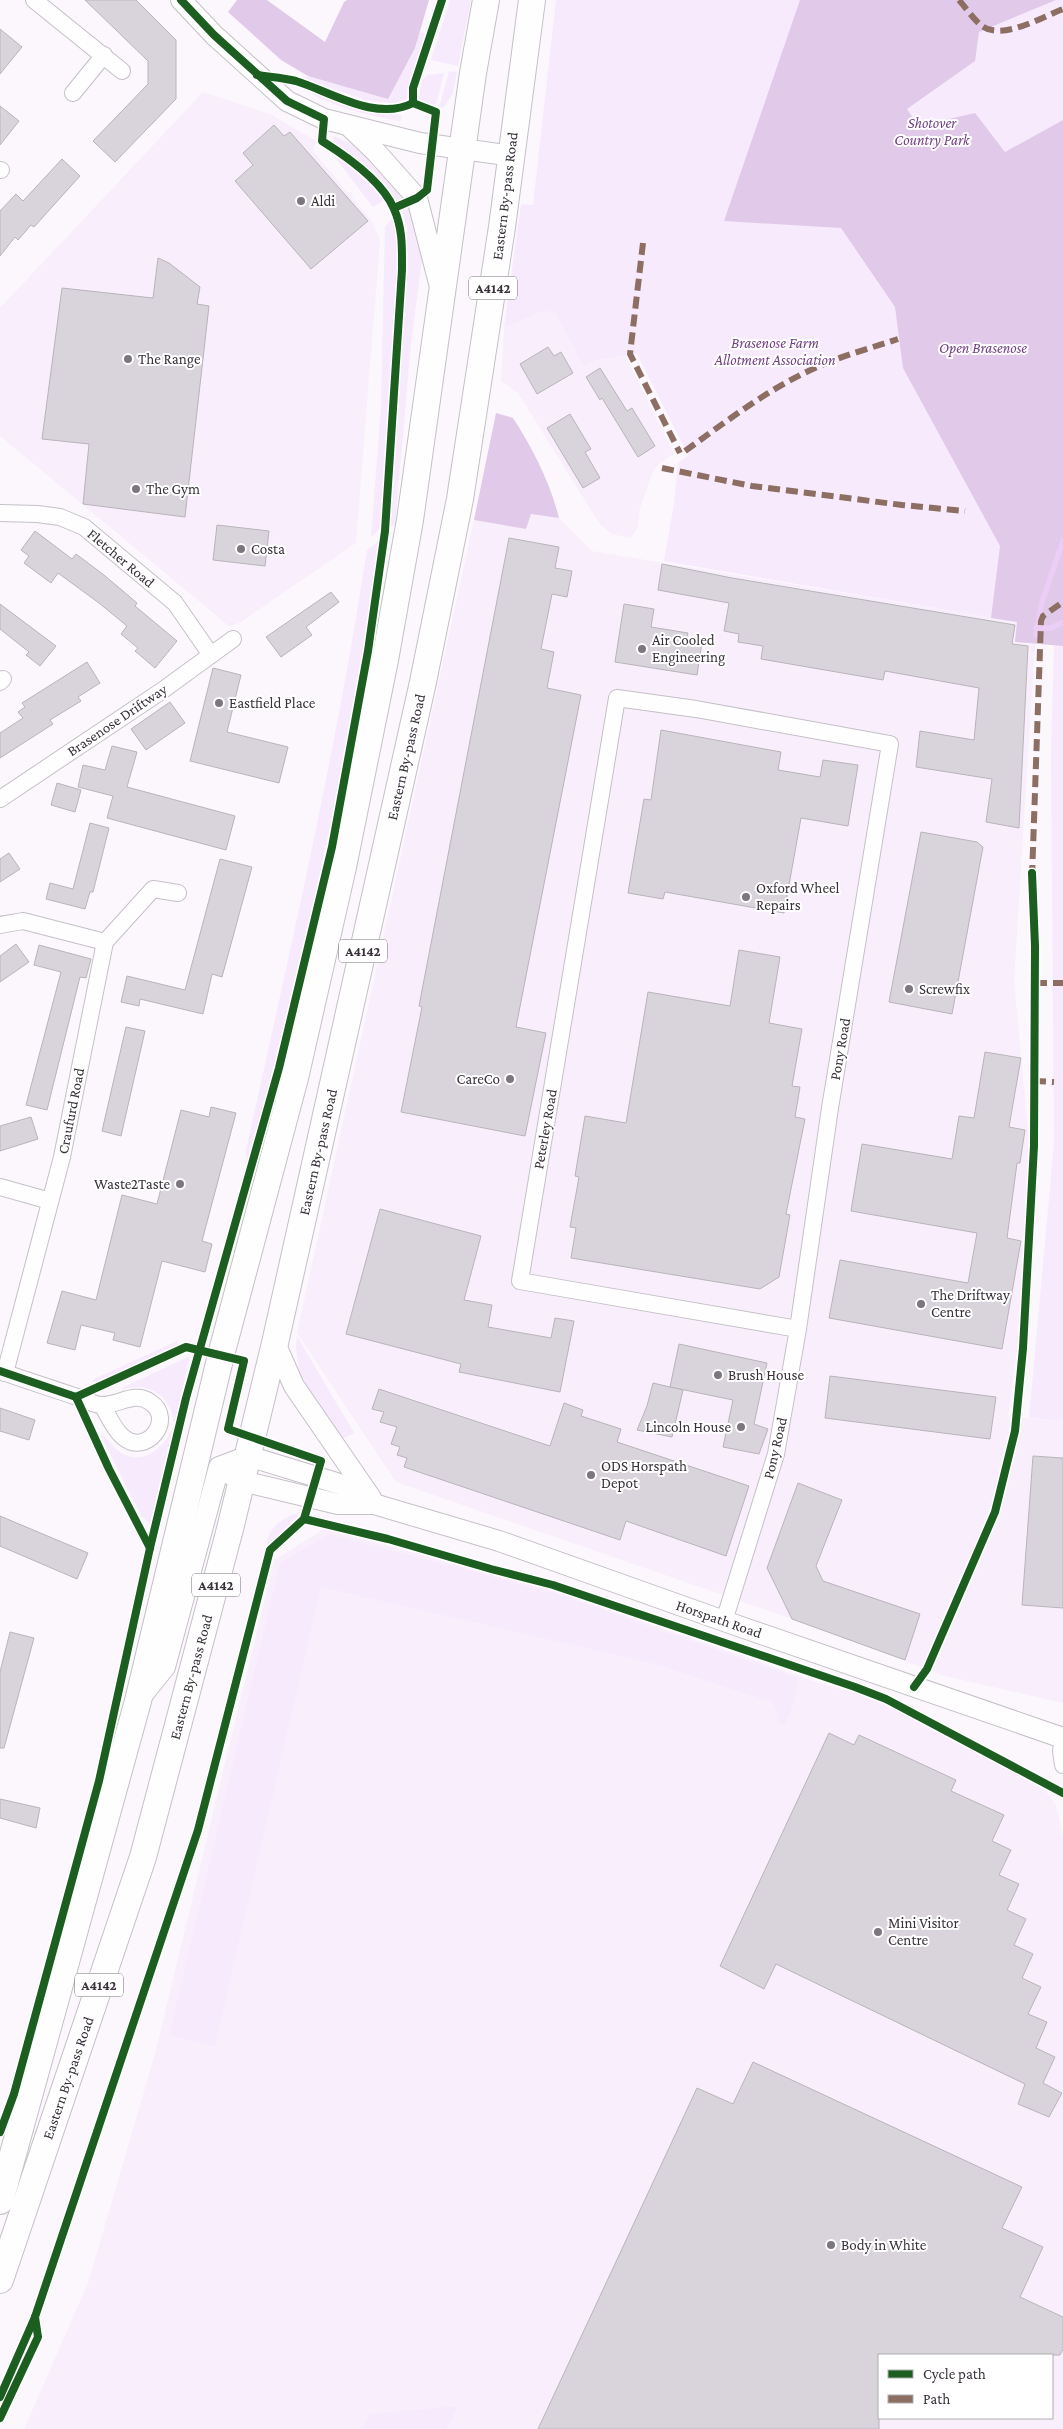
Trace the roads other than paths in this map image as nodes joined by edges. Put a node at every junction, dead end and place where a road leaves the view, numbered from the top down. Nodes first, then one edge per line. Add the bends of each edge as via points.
1 (34, 0) edge
2 (181, 0) edge
3 (486, 0) edge
4 (532, 0) edge
5 (104, 55) junction
6 (122, 71) dead end
7 (73, 93) dead end
8 (350, 127) junction
9 (463, 149) junction
10 (512, 156) junction
11 (443, 296) junction
12 (0, 513) edge
13 (233, 639) dead end
14 (211, 655) junction
15 (617, 698) joint
16 (0, 799) edge
17 (178, 893) dead end
18 (0, 925) edge
19 (105, 942) junction
20 (0, 1187) edge
21 (50, 1201) junction
22 (798, 1329) junction
23 (275, 1343) junction
24 (3, 1372) edge
25 (102, 1405) dead end
26 (202, 1441) junction
27 (248, 1456) junction
28 (219, 1467) junction
29 (242, 1481) junction
30 (374, 1504) junction
31 (724, 1622) junction
32 (138, 1702) junction
33 (1063, 1738) edge
34 (1063, 1765) edge
35 (0, 2201) edge
36 (0, 2280) edge

1 - 5 street
2 - 8 street via 214,35 287,101 324,119
3 - 9 highway, Eastern By-pass Road / A4142
4 - 10 highway, Eastern By-pass Road / A4142
5 - 6 street
5 - 7 street
8 - 9 street
8 - 11 street via 417,198
9 - 10 street
9 - 11 highway, Eastern By-pass Road / A4142
10 - 23 highway, Eastern By-pass Road / A4142 via 458,509 423,682
11 - 26 highway, Eastern By-pass Road / A4142 via 410,520 343,867 295,1078
12 - 14 street, Fletcher Road via 60,517 84,527 175,603
13 - 14 street, Brasenose Driftway
14 - 16 street, Brasenose Driftway
15 - 22 street, Pony Road via 890,744 830,1108
15 - 22 street, Peterley Road via 520,1281
17 - 19 street via 152,889
18 - 19 street via 23,921
19 - 21 street, Craufurd Road via 62,1157
20 - 21 street
21 - 24 street, Craufurd Road
22 - 31 street, Pony Road via 776,1454
23 - 27 highway, Eastern By-pass Road / A4142
23 - 30 street via 294,1386
24 - 25 street
26 - 28 street, Horspath Road
26 - 32 highway, Eastern By-pass Road / A4142
27 - 28 street
27 - 29 highway, Eastern By-pass Road / A4142
27 - 30 street, Horspath Road via 343,1485
28 - 29 street, Horspath Road
28 - 32 street via 165,1667
29 - 30 street, Horspath Road via 338,1504
29 - 36 highway, Eastern By-pass Road / A4142 via 143,1857
30 - 31 street, Horspath Road via 498,1541
31 - 33 street, Horspath Road
32 - 35 highway, Eastern By-pass Road / A4142
33 - 34 street

